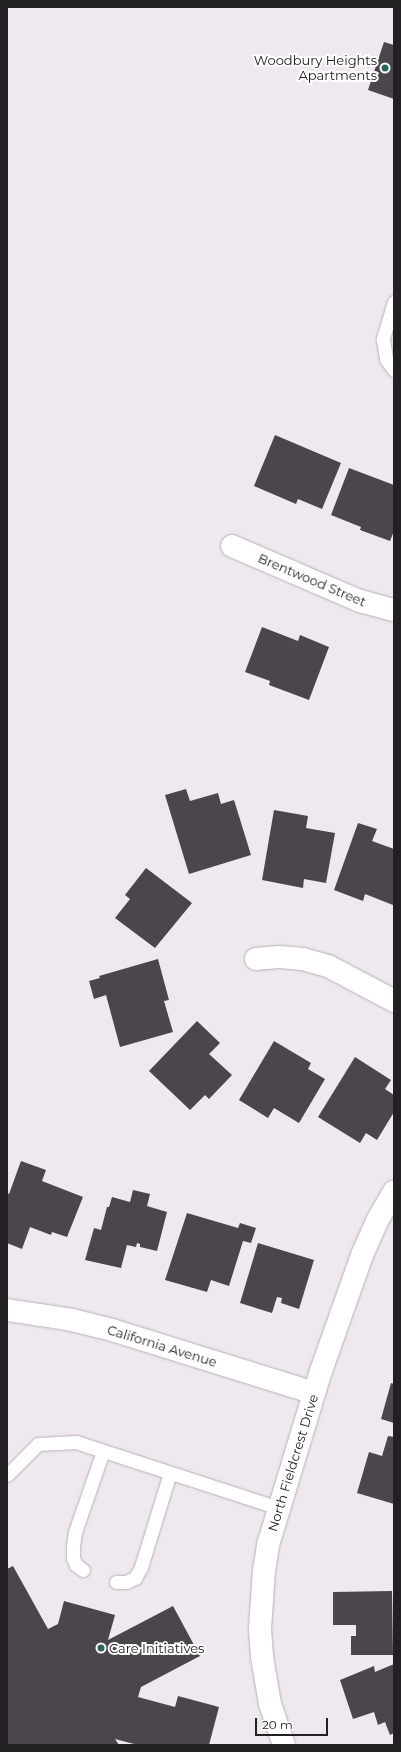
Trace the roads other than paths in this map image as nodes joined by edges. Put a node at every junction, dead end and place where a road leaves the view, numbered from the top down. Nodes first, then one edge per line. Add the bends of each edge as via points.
1 (394, 302) edge
2 (394, 370) edge
3 (232, 546) dead end
4 (394, 610) edge
5 (256, 959) dead end
6 (394, 1001) edge
7 (394, 1192) edge
8 (7, 1310) edge
9 (314, 1393) junction
10 (103, 1451) junction
11 (170, 1473) junction
12 (7, 1475) edge
13 (279, 1508) junction
14 (84, 1570) dead end
15 (116, 1582) dead end
16 (284, 1745) edge

1 - 2 lane via 382,339 386,359
3 - 4 street, Brentwood Street via 360,601
5 - 6 street via 303,959 328,966
7 - 9 street, North Fieldcrest Drive via 377,1221 362,1255
8 - 9 street, California Avenue via 72,1320 112,1330
9 - 13 street, North Fieldcrest Drive
10 - 11 lane
10 - 12 lane via 76,1442 38,1444
10 - 14 lane via 75,1532 72,1558 76,1565
11 - 13 lane
11 - 15 lane via 141,1567 135,1578 126,1582
13 - 16 street, North Fieldcrest Drive via 268,1545 260,1629 270,1704

